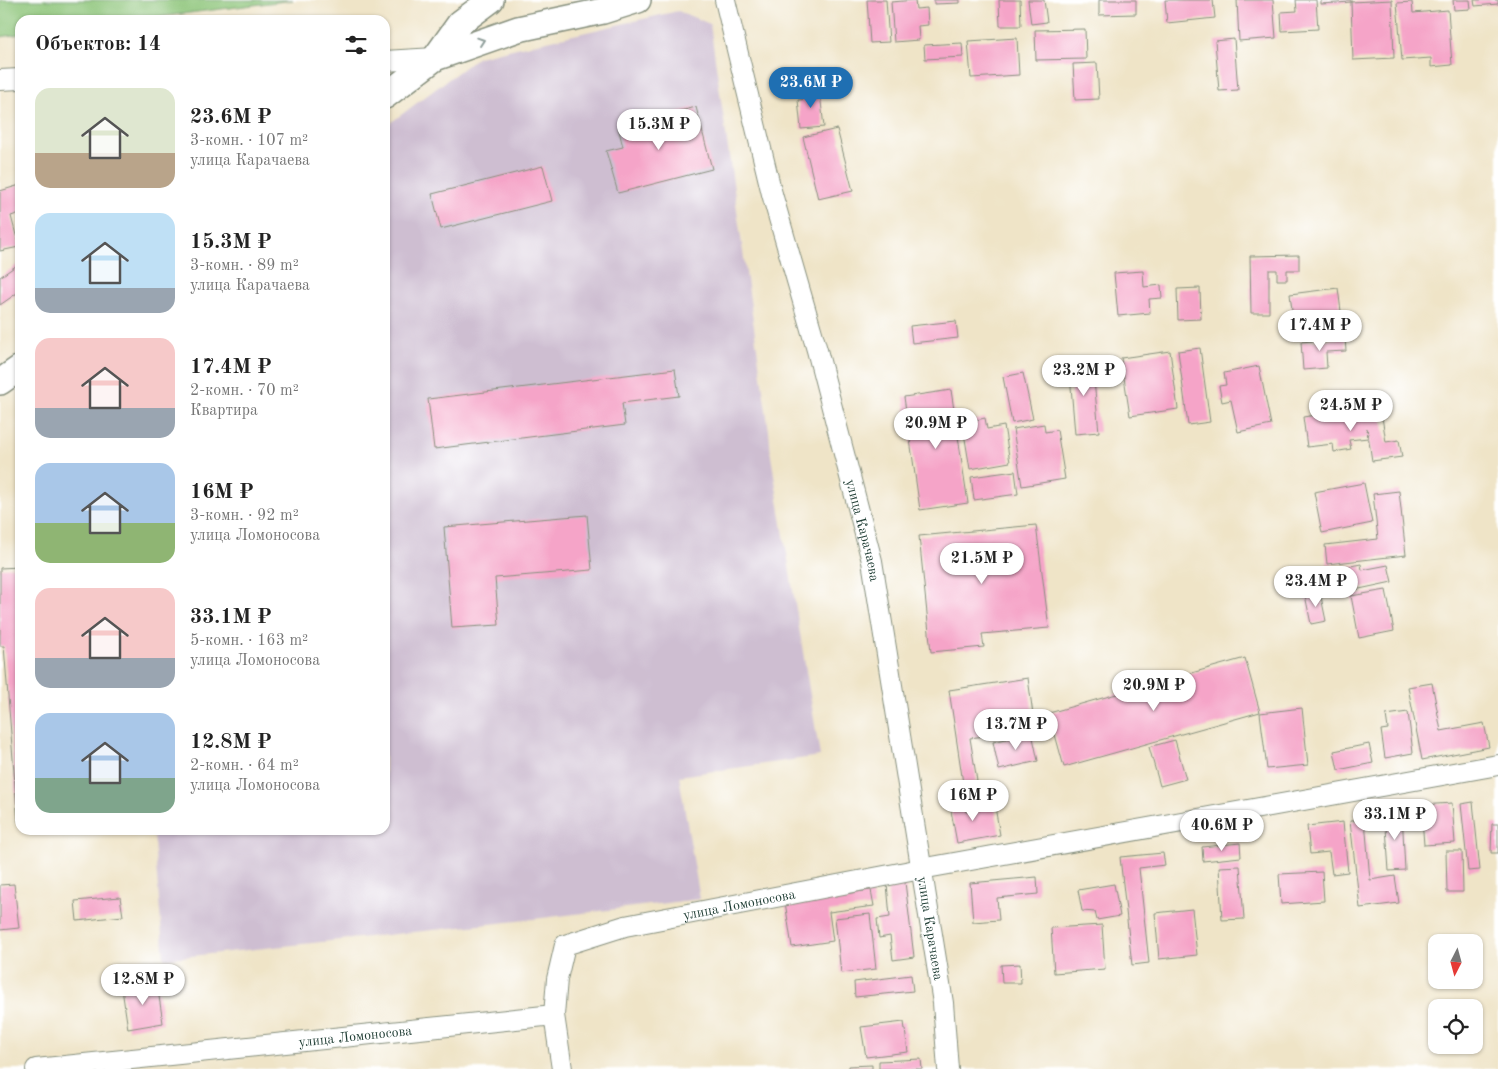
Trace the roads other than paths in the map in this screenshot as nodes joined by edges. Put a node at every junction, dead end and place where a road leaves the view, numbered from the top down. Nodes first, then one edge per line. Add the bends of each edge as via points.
1 (491, 0) edge
2 (638, 0) edge
3 (725, 0) edge
4 (435, 58) junction
5 (390, 61) edge
6 (15, 79) edge
7 (0, 80) edge
8 (390, 92) edge
9 (15, 372) edge
10 (0, 382) edge
11 (1498, 764) edge
12 (921, 869) junction
13 (554, 1015) junction
14 (36, 1069) edge
15 (562, 1069) edge
16 (948, 1069) edge

1 - 4 street via 460,23
4 -> 2 street via 518,29
3 - 12 street, улица Карачаева via 772,194 872,561
4 - 5 street
4 - 8 street
6 - 7 street
9 - 10 street
11 - 12 street, улица Ломоносова
12 - 13 street, улица Ломоносова via 625,926 565,945 556,979
12 - 16 street, улица Карачаева via 943,1003
13 - 14 street, улица Ломоносова
13 - 15 street

